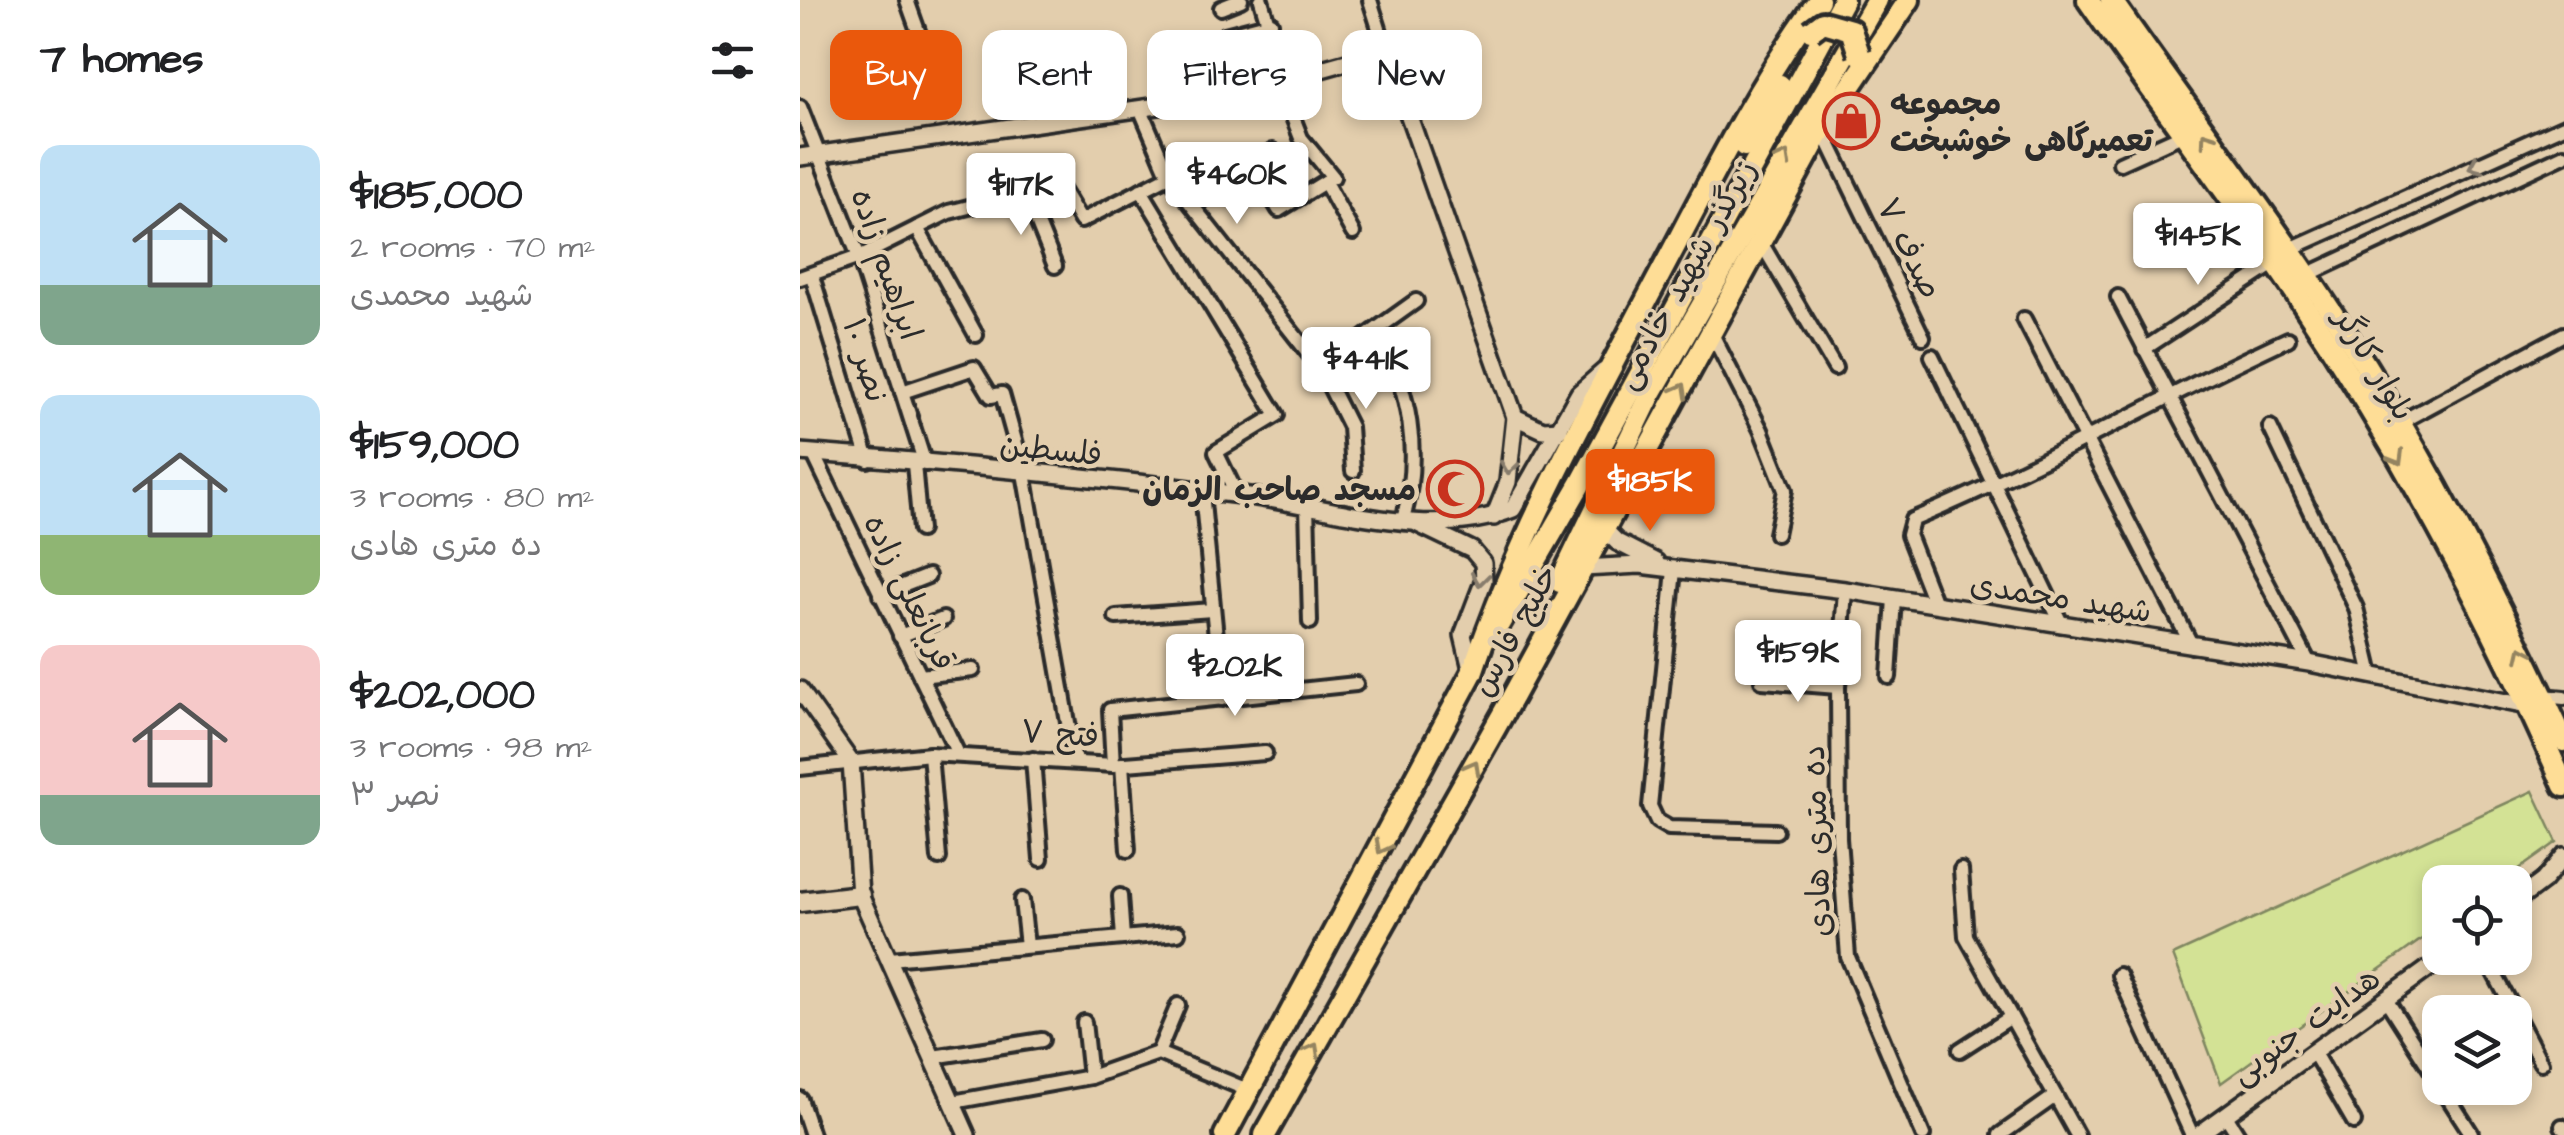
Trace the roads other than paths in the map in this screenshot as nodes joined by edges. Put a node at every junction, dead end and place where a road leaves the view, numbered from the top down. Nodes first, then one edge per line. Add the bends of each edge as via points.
1 (906, 0) edge
2 (1240, 0) edge
3 (1261, 0) edge
4 (1370, 0) edge
5 (1819, 0) edge
6 (1843, 0) edge
7 (1877, 0) edge
8 (1909, 0) edge
9 (2088, 0) edge
10 (2111, 0) edge
11 (1222, 8) dead end
12 (1270, 23) junction
13 (917, 30) edge
14 (1241, 30) edge
15 (1272, 30) edge
16 (1379, 30) edge
17 (1840, 98) junction
18 (800, 107) edge
19 (1147, 107) edge
20 (1140, 108) junction
21 (1295, 120) edge
22 (1410, 120) edge
23 (2564, 126) edge
24 (1822, 129) junction
25 (2182, 135) junction
26 (1273, 151) dead end
27 (818, 154) junction
28 (2564, 155) edge
29 (800, 157) edge
30 (2120, 163) dead end
31 (1252, 165) junction
32 (1169, 176) junction
33 (1325, 182) junction
34 (1141, 190) junction
35 (1026, 194) junction
36 (1194, 205) junction
37 (1692, 215) junction
38 (917, 228) junction
39 (1353, 233) dead end
40 (1762, 244) junction
41 (859, 257) junction
42 (2282, 257) junction
43 (1056, 266) dead end
44 (2307, 275) junction
45 (806, 277) edge
46 (2118, 297) dead end
47 (1416, 301) dead end
48 (2024, 319) dead end
49 (1378, 328) junction
50 (1712, 334) junction
51 (2564, 334) edge
52 (976, 335) dead end
53 (1922, 337) dead end
54 (2288, 339) dead end
55 (2144, 349) junction
56 (1932, 356) dead end
57 (1614, 362) junction
58 (1316, 364) junction
59 (1834, 368) dead end
60 (902, 392) junction
61 (2167, 395) junction
62 (1516, 418) junction
63 (2399, 423) junction
64 (2270, 427) dead end
65 (1560, 429) junction
66 (2085, 440) junction
67 (807, 452) edge
68 (868, 460) junction
69 (920, 464) junction
70 (1352, 471) dead end
71 (1024, 473) junction
72 (1992, 486) junction
73 (1202, 492) junction
74 (1237, 494) junction
75 (1307, 504) junction
76 (1494, 516) junction
77 (1409, 521) junction
78 (1604, 529) junction
79 (920, 530) dead end
80 (1776, 534) dead end
81 (1582, 568) junction
82 (1674, 570) junction
83 (928, 576) dead end
84 (1845, 590) junction
85 (880, 594) junction
86 (1894, 598) junction
87 (1934, 604) junction
88 (1212, 610) junction
89 (1116, 617) dead end
90 (943, 619) dead end
91 (1310, 622) dead end
92 (2062, 625) junction
93 (900, 636) junction
94 (2192, 646) junction
95 (2309, 662) junction
96 (973, 670) dead end
97 (1472, 673) junction
98 (2372, 675) junction
99 (920, 676) junction
100 (1889, 677) dead end
101 (1762, 681) dead end
102 (1356, 684) dead end
103 (1838, 687) junction
104 (800, 690) edge
105 (1513, 696) junction
106 (1222, 699) junction
107 (2545, 700) edge
108 (2564, 741) edge
109 (1265, 753) dead end
110 (930, 754) junction
111 (958, 754) junction
112 (1033, 759) junction
113 (851, 762) junction
114 (1075, 762) junction
115 (1118, 765) junction
116 (800, 768) edge
117 (2564, 786) edge
118 (1776, 831) dead end
119 (1128, 850) dead end
120 (2564, 856) edge
121 (940, 858) dead end
122 (1041, 859) dead end
123 (1961, 870) dead end
124 (2564, 876) edge
125 (2542, 881) junction
126 (2532, 889) edge
127 (860, 895) junction
128 (1120, 896) dead end
129 (1022, 900) dead end
130 (800, 902) edge
131 (1178, 932) dead end
132 (1124, 938) junction
133 (1027, 946) junction
134 (890, 958) junction
135 (2119, 974) dead end
136 (2422, 974) edge
137 (2387, 1001) junction
138 (1178, 1005) dead end
139 (2011, 1016) junction
140 (1084, 1022) dead end
141 (1042, 1040) dead end
142 (2532, 1046) edge
143 (1960, 1050) dead end
144 (1158, 1053) junction
145 (2314, 1053) junction
146 (2422, 1056) edge
147 (933, 1058) junction
148 (2541, 1063) dead end
149 (1090, 1077) junction
150 (1250, 1091) junction
151 (2055, 1096) junction
152 (800, 1099) edge
153 (952, 1102) junction
154 (2452, 1105) edge
155 (2226, 1116) junction
156 (2354, 1122) dead end
157 (2470, 1134) edge
158 (812, 1135) edge
159 (967, 1135) edge
160 (1225, 1135) edge
161 (1266, 1135) edge
162 (1923, 1135) edge
163 (2000, 1135) edge
164 (2077, 1135) edge
165 (2195, 1135) edge
166 (2238, 1135) edge

1 - 13 street
2 - 11 street
3 - 12 street
4 - 16 street
5 - 37 main road, خلیج فارس via 1778,56
6 - 97 main road, زیرگذر شهید خادمی
105 -> 7 main road, زیرگذر شهید خادمی via 1544,616 1652,394
8 - 17 main road, خلیج فارس
9 - 25 main road, بلوار کارگر
42 -> 10 main road, بلوار کارگر
12 - 14 street
12 - 15 street
17 - 24 main road, خلیج فارس
17 - 37 main road, bridge via 1858,54 1851,30 1823,22
18 - 27 street, ابراهیم زاده
19 - 20 street
20 - 27 street
20 - 32 street
21 - 33 street via 1332,177
22 - 62 street
23 -> 42 street
24 - 40 main road, خلیج فارس
24 - 53 street, صدف ۷
25 - 30 street
25 - 42 main road, بلوار کارگر
26 - 31 street
27 - 29 street
27 - 41 street, ابراهیم زاده
28 - 44 street
31 - 33 street via 1279,210
31 - 36 street
32 - 34 street
32 - 36 street
33 - 39 street
34 - 35 street via 1081,221 1059,184
34 - 74 street via 1277,416 1216,452
35 - 38 street via 970,206
35 - 43 street
36 - 58 street
37 - 57 main road, خلیج فارس
38 - 41 street
38 - 52 street
40 - 50 main road, خلیج فارس
40 - 59 street
41 - 45 street
41 - 60 street, ابراهیم زاده
42 - 44 main road, بلوار کارگر
42 - 55 street
42 -> 107 main road, بلوار کارگر via 2482,611
44 - 63 main road, بلوار کارگر
45 - 68 street, نصر ۱۰
46 - 55 street
47 - 49 street
48 - 66 street
49 - 58 street
49 - 77 street via 1413,439
78 -> 50 main road, خلیج فارس
50 - 80 street via 1786,490
51 - 63 street
54 - 61 street
55 - 61 street
56 - 72 street
57 - 65 street via 1579,393
57 - 97 main road, خلیج فارس via 1496,602
58 - 70 street via 1350,427
60 - 69 street, ابراهیم زاده
60 - 71 street via 974,368 991,396 1002,394
61 - 66 street
61 - 95 street
62 - 65 street via 1543,430
62 -> 76 street via 1508,482
107 -> 63 main road, بلوار کارگر
64 - 98 street via 2356,608
65 - 76 street via 1513,509
66 - 72 street
66 - 94 street
67 - 68 street, فلسطین
67 - 85 street, قربانعلی زاده
68 - 69 street, فلسطین
69 - 71 street, فلسطین
69 - 79 street, ابراهیم زاده
71 - 73 street, فلسطین
71 - 114 street
72 - 87 street via 1907,528
72 - 92 street
73 - 74 street, فلسطین
73 - 88 street
74 - 75 street, فلسطین
75 - 77 street, فلسطین
75 - 91 street
76 - 77 street, فلسطین
77 -> 97 street, فلسطین via 1472,550 1483,563 1484,580 1463,635
78 - 81 main road, خلیج فارس
78 - 82 street
81 - 82 street, شهید محمدی
81 - 105 main road, خلیج فارس
82 - 84 street, شهید محمدی
82 - 118 street via 1650,806 1669,828
83 - 85 street
84 - 86 street, شهید محمدی
84 - 103 street, ده متری هادی
85 - 93 street, قربانعلی زاده
86 - 87 street, شهید محمدی
86 - 100 street
87 - 92 street, شهید محمدی
88 - 89 street
88 - 106 street
90 - 93 street
92 - 94 street, شهید محمدی
93 - 99 street, قربانعلی زاده
94 - 95 street, شهید محمدی
95 - 98 street, شهید محمدی
96 - 99 street
97 -> 150 main road, خلیج فارس
98 - 107 street, شهید محمدی
99 - 111 street, قربانعلی زاده
101 - 103 street
102 - 106 street
103 - 162 street, ده متری هادی via 1848,957
104 - 113 street
161 -> 105 main road, خلیج فارس
106 - 115 street via 1110,710
107 - 108 main road, بلوار کارگر
107 - 117 main road, بلوار کارگر
109 - 115 street, فتح ۷
110 - 111 street, فتح ۷
110 - 113 street, فتح ۷
110 - 121 street
111 - 112 street, فتح ۷
112 - 114 street, فتح ۷
112 - 122 street
113 - 116 street, فتح ۷
113 - 127 street
114 - 115 street, فتح ۷
115 - 119 street
120 - 125 street
123 - 139 street via 1966,936
124 - 125 street
125 - 126 street
127 - 130 main road
127 - 134 street
128 - 132 street
129 - 133 street
131 - 132 street
132 - 133 street
133 - 134 street
134 - 147 street
135 - 165 street
136 - 137 street, هدایت جنوبی
137 - 145 street, هدایت جنوبی
137 - 146 street
138 - 144 street
139 - 143 street
139 - 151 street
140 - 149 street
141 - 147 street
142 - 148 street
144 - 149 street
144 - 150 street
145 - 155 street, هدایت جنوبی
145 - 156 street
147 - 153 street
149 - 153 street
150 - 160 main road, خلیج فارس
151 - 163 street
151 - 164 street
152 - 158 street
153 - 159 street
154 - 157 street
155 - 165 street, هدایت جنوبی
155 - 166 street

